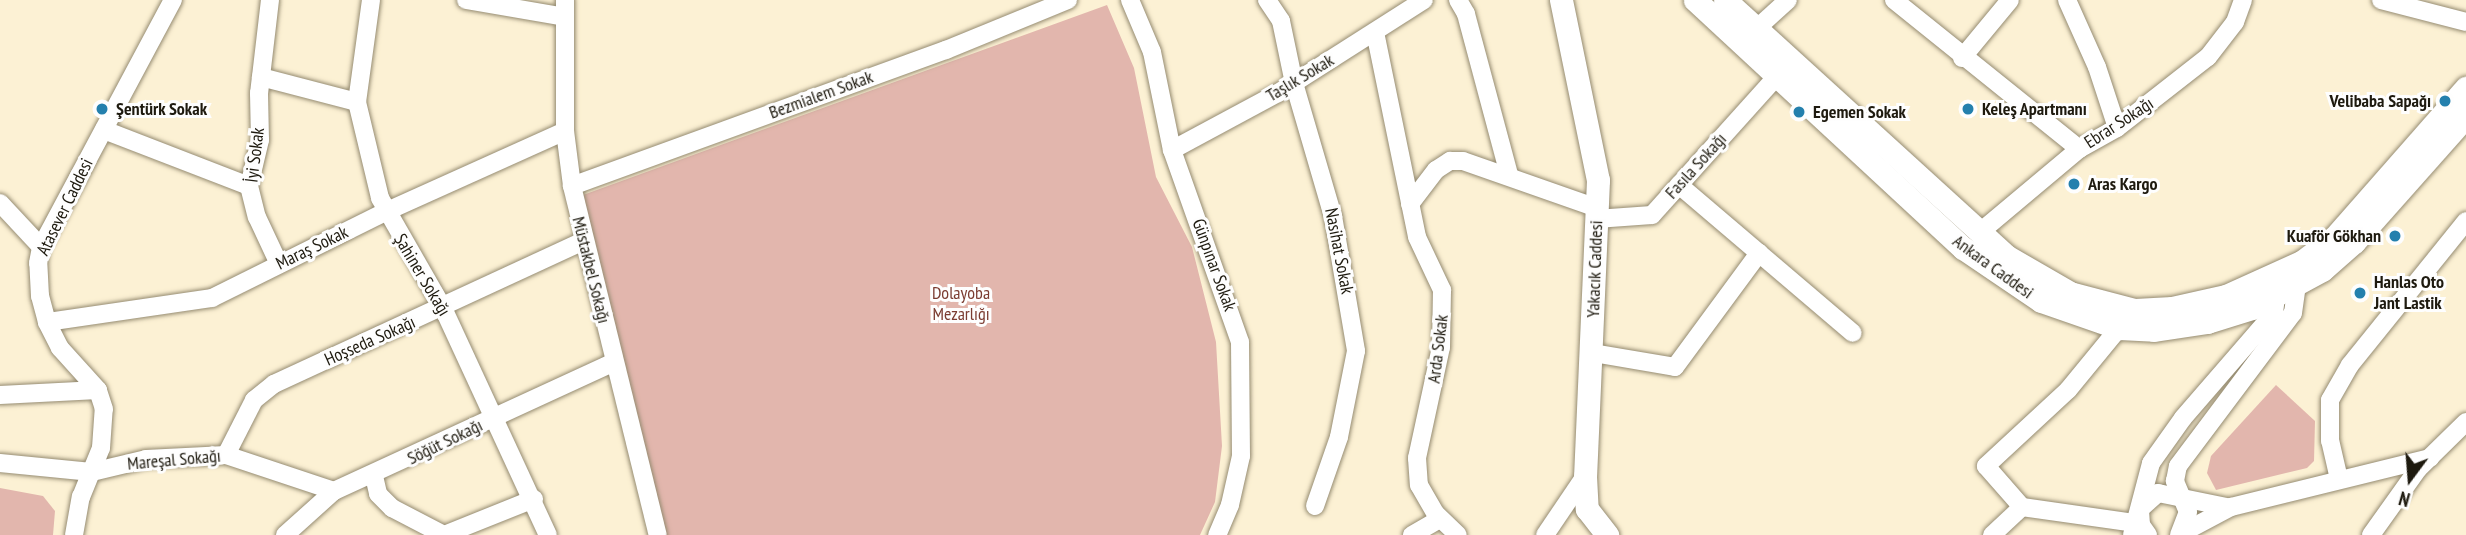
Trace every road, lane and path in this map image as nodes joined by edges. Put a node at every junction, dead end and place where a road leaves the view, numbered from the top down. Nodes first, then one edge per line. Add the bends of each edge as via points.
1 (173, 0) edge
2 (270, 0) edge
3 (371, 0) edge
4 (466, 0) edge
5 (1068, 0) edge
6 (1130, 0) edge
7 (1266, 0) edge
8 (1424, 0) edge
9 (1458, 0) edge
10 (1561, 0) edge
11 (1695, 0) edge
12 (1725, 0) edge
13 (1788, 0) edge
14 (1894, 0) edge
15 (2010, 0) edge
16 (2067, 0) edge
17 (2243, 0) edge
18 (2381, 0) edge
19 (565, 8) edge
20 (2451, 8) edge
21 (2466, 22) edge
22 (1756, 29) junction
23 (1375, 32) junction
24 (1962, 58) junction
25 (1777, 76) junction
26 (261, 77) junction
27 (1294, 83) junction
28 (2466, 88) edge
29 (357, 102) junction
30 (2466, 116) edge
31 (2117, 128) junction
32 (104, 130) junction
33 (565, 131) junction
34 (2458, 138) edge
35 (2079, 149) junction
36 (1172, 150) junction
37 (1509, 174) junction
38 (1679, 185) junction
39 (249, 186) junction
40 (572, 186) junction
41 (0, 203) edge
42 (1410, 204) junction
43 (385, 212) junction
44 (1596, 213) junction
45 (2466, 221) edge
46 (1979, 233) junction
47 (582, 242) junction
48 (41, 247) junction
49 (1759, 253) junction
50 (279, 264) junction
51 (2288, 278) junction
52 (2276, 295) junction
53 (443, 308) junction
54 (47, 322) junction
55 (2119, 328) junction
56 (1853, 332) dead end
57 (1593, 353) junction
58 (614, 362) junction
59 (98, 390) junction
60 (0, 395) edge
61 (495, 417) junction
62 (2466, 422) edge
63 (226, 455) junction
64 (2430, 457) junction
65 (0, 463) edge
66 (92, 472) junction
67 (374, 476) junction
68 (1585, 476) junction
69 (2339, 479) junction
70 (334, 491) junction
71 (2180, 498) junction
72 (534, 499) junction
73 (1315, 506) dead end
74 (2022, 506) junction
75 (2231, 507) junction
76 (1440, 519) junction
77 (2135, 522) edge
78 (74, 535) edge
79 (285, 535) edge
80 (444, 535) edge
81 (548, 535) edge
82 (658, 535) edge
83 (1217, 535) edge
84 (1412, 535) edge
85 (1458, 535) edge
86 (1545, 535) edge
87 (1607, 535) edge
88 (1992, 535) edge
89 (2148, 535) edge
90 (2180, 535) edge
91 (2371, 535) edge

1 - 32 street, Atasever Caddesi
2 - 26 street, İyi Sokak
3 - 29 street, Şahiner Sokağı
4 - 19 street
5 - 40 street, Bezmialem Sokak via 946,50
6 - 36 street, Günpınar Sokak via 1152,52
7 - 27 street, Nasihat Sokak via 1281,21
8 - 23 street, Taşlık Sokak
9 - 37 street via 1466,14
10 - 44 main road, Yakacık Caddesi via 1598,180
11 - 25 main road, Ankara Caddesi
12 - 22 main road, Ankara Caddesi
13 - 22 street
14 - 24 street
15 - 24 street
16 - 31 street via 2097,67
17 - 31 street, Ebrar Sokağı via 2235,22 2208,57
18 - 20 street
19 - 33 street, Müstakbel Sokağı
20 - 21 street
22 - 46 main road, Ankara Caddesi
23 - 27 street, Taşlık Sokak
23 - 42 street, Arda Sokak
24 - 35 street
25 - 38 street, Fasıla Sokağı
25 - 55 main road, Ankara Caddesi via 1963,248 2007,282 2068,313
26 - 29 street
26 - 39 street, İyi Sokak via 260,140
27 - 36 street, Taşlık Sokak
27 - 73 street, Nasihat Sokak via 1333,216 1356,351 1353,385
28 - 51 main road, Ankara Caddesi via 2334,237
29 - 43 street, Şahiner Sokağı
30 - 34 main road, Ankara Caddesi
31 - 35 street, Ebrar Sokağı
32 - 39 street
32 - 48 street, Atasever Caddesi
33 - 40 street, Müstakbel Sokağı
33 - 43 street, Maraş Sokak
34 - 51 main road, Ankara Caddesi via 2354,242
35 - 46 street, Ebrar Sokağı
36 - 83 street, Günpınar Sokak via 1240,342 1241,456 1230,505
37 - 42 street via 1450,161
37 - 44 street
38 - 44 street, Fasıla Sokağı via 1652,215
38 - 49 street
39 - 50 street, İyi Sokak via 257,217
40 - 47 street, Müstakbel Sokağı
41 - 48 street
42 - 76 street, Arda Sokak via 1417,237 1442,290 1440,356 1416,469 1425,500
43 - 50 street, Maraş Sokak
43 - 53 street, Şahiner Sokağı
44 - 57 main road, Yakacık Caddesi
45 - 69 street via 2350,365 2330,400 2330,441
46 - 51 main road, Ankara Caddesi via 2052,285 2088,300 2135,310 2199,303
47 - 53 street, Hoşseda Sokağı
47 - 58 street, Müstakbel Sokağı
48 - 54 street, Atasever Caddesi via 37,280
49 - 56 street
49 - 57 street via 1675,367
50 - 54 street, Maraş Sokak via 212,298 186,305
51 - 52 main road, Ankara Caddesi
51 - 71 street via 2287,322 2185,453 2175,481
52 - 55 main road, Ankara Caddesi via 2252,308 2181,328
52 - 77 street via 2274,313 2183,418 2151,463
53 - 61 street, Şahiner Sokağı
53 - 63 street, Hoşseda Sokağı via 274,384 254,400
54 - 59 street, Atasever Caddesi via 66,356
55 - 74 street via 2068,390 1986,466
57 - 68 main road, Yakacık Caddesi
58 - 61 street, Söğüt Sokağı
58 - 82 street, Müstakbel Sokağı
59 - 60 street
59 - 66 street via 104,434
61 - 67 street, Söğüt Sokağı
61 - 72 street, Şahiner Sokağı
62 - 64 street
63 - 66 street, Mareşal Sokağı via 146,459
63 - 70 street, Mareşal Sokağı
64 - 69 street
64 - 91 street
65 - 66 street, Mareşal Sokağı
66 - 78 street via 81,497
67 - 70 street, Söğüt Sokağı
67 - 80 street via 378,494 392,508
68 - 86 street
68 - 87 main road, Yakacık Caddesi via 1587,509
69 - 75 street
70 - 79 street, Söğüt Sokağı
71 - 75 street
71 - 77 street via 2158,493
71 - 90 street via 2188,520
72 - 80 street
72 - 81 street, Şahiner Sokağı
74 - 77 street
74 - 88 street
75 - 90 street
76 - 84 street
76 - 85 street, Arda Sokak
77 - 89 street

